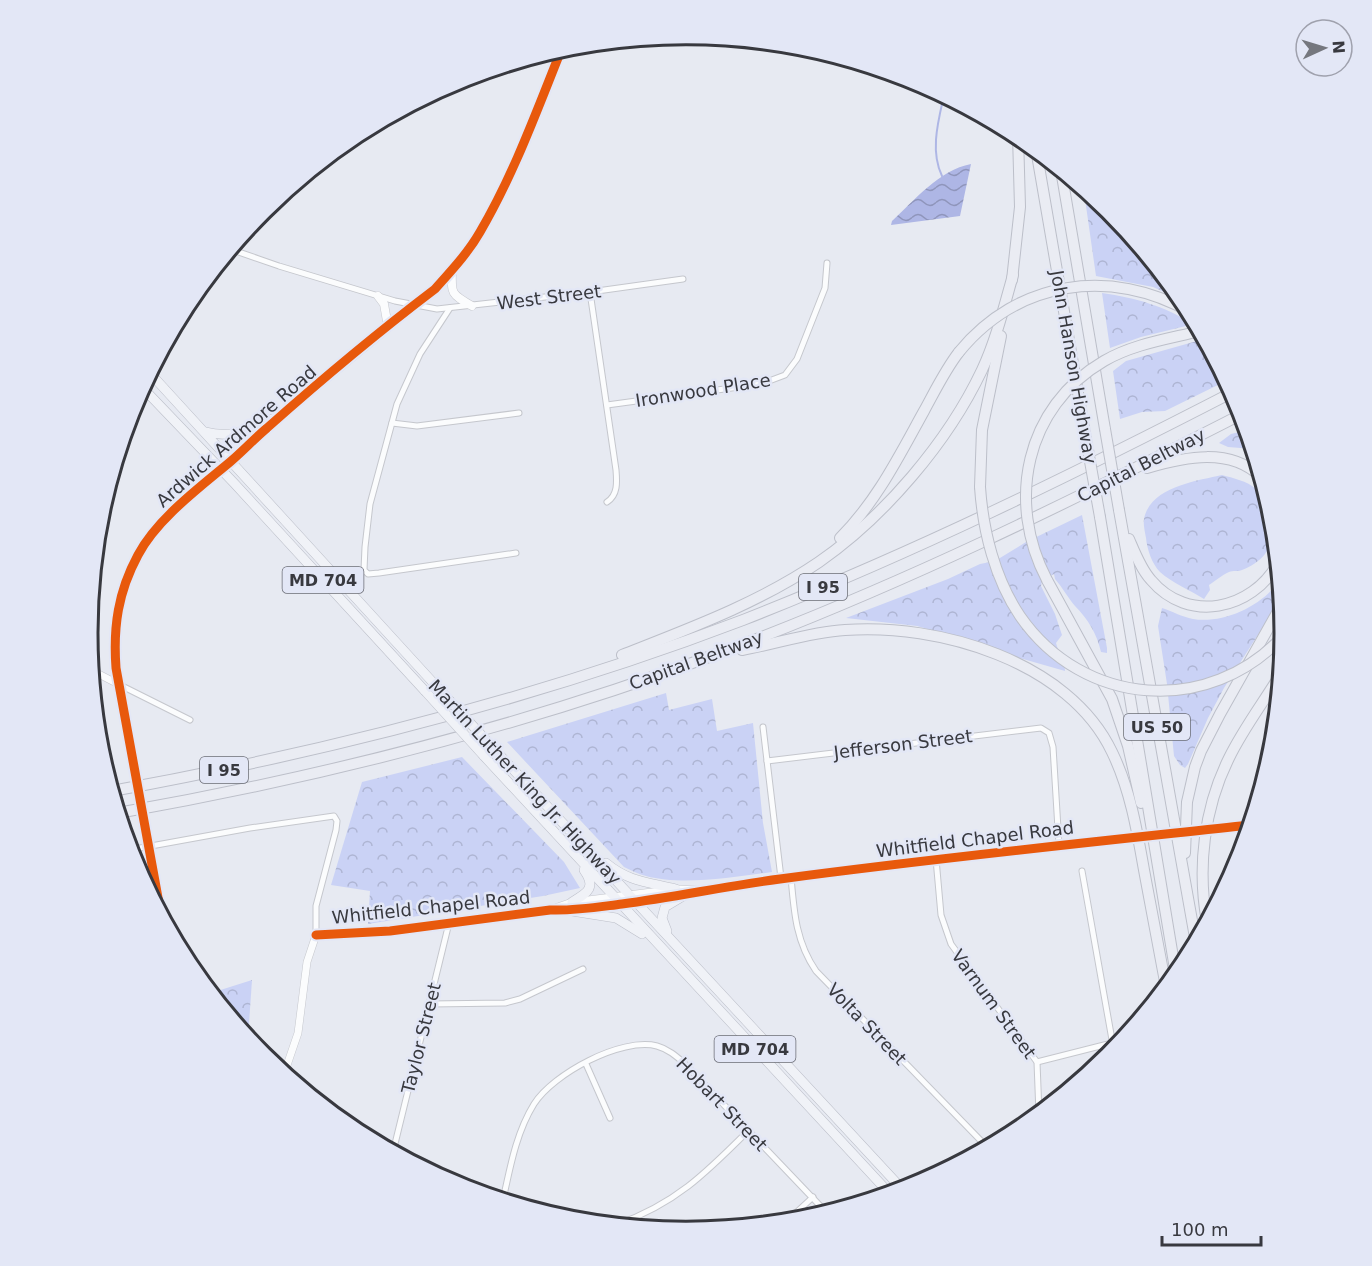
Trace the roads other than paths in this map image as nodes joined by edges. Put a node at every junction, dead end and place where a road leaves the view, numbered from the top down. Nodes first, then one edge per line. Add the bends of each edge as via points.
1 (557, 59) edge
2 (1018, 148) edge
3 (1038, 163) edge
4 (1063, 182) edge
5 (238, 252) edge
6 (827, 263) dead end
7 (452, 270) junction
8 (1013, 275) junction
9 (684, 279) dead end
10 (590, 292) junction
11 (378, 296) junction
12 (1173, 303) edge
13 (414, 305) junction
14 (472, 306) junction
15 (450, 308) junction
16 (388, 327) junction
17 (1191, 333) edge
18 (156, 379) edge
19 (149, 394) edge
20 (1224, 397) edge
21 (607, 405) junction
22 (519, 413) dead end
23 (282, 415) junction
24 (1233, 419) edge
25 (392, 423) junction
26 (206, 432) junction
27 (232, 460) junction
28 (221, 469) junction
29 (1251, 469) edge
30 (1118, 477) junction
31 (608, 502) dead end
32 (1119, 510) junction
33 (516, 553) dead end
34 (1271, 573) edge
35 (777, 587) junction
36 (1274, 619) edge
37 (1274, 644) edge
38 (715, 655) junction
39 (99, 674) edge
40 (118, 684) junction
41 (537, 689) junction
42 (1271, 689) edge
43 (1271, 693) edge
44 (1257, 712) junction
45 (190, 720) dead end
46 (763, 727) dead end
47 (767, 761) junction
48 (119, 790) edge
49 (126, 811) edge
50 (1241, 826) edge
51 (149, 845) junction
52 (584, 845) junction
53 (1059, 845) junction
54 (139, 848) edge
55 (573, 853) junction
56 (936, 859) junction
57 (1082, 871) dead end
58 (791, 877) junction
59 (781, 879) junction
60 (156, 887) edge
61 (676, 889) junction
62 (704, 890) junction
63 (685, 895) junction
64 (632, 898) junction
65 (617, 900) junction
66 (572, 906) junction
67 (1205, 907) edge
68 (1166, 914) junction
69 (449, 923) junction
70 (1194, 928) edge
71 (1194, 929) edge
72 (316, 935) junction
73 (670, 939) junction
74 (667, 953) junction
75 (1174, 962) edge
76 (583, 969) dead end
77 (1164, 975) edge
78 (430, 1004) junction
79 (1111, 1039) edge
80 (1106, 1044) edge
81 (1037, 1062) junction
82 (586, 1064) junction
83 (287, 1065) edge
84 (1039, 1103) edge
85 (610, 1118) dead end
86 (748, 1131) junction
87 (981, 1141) edge
88 (395, 1144) edge
89 (896, 1182) edge
90 (883, 1187) edge
91 (505, 1192) edge
92 (813, 1197) junction
93 (820, 1205) edge
94 (799, 1210) edge
95 (633, 1218) edge

1 - 7 main road, Ardwick Ardmore Road via 502,192 480,233
2 - 8 highway via 1020,207
3 - 68 highway, John Hanson Highway / US 50, bridge
4 - 32 highway, John Hanson Highway / US 50, bridge
5 - 11 street, West Street
6 - 21 street, Ironwood Place via 825,288 796,359 785,375 761,384
7 - 13 main road, Ardwick Ardmore Road
7 - 14 main road via 454,296
8 - 35 highway via 982,370 927,458 859,530 818,563
8 - 37 highway, bridge via 982,429 980,487 992,555 1019,615 1058,657 1093,678 1146,691 1202,686 1252,664
9 - 10 street, West Street
10 - 14 street, West Street
10 - 21 street
11 - 13 street, West Street
11 - 16 main road via 384,304
12 - 35 highway, bridge via 1142,291 1089,286 1041,294 1011,307 982,328 959,352 867,508 833,544
13 - 15 street, West Street
13 - 16 main road, Ardwick Ardmore Road
14 - 15 street, West Street
15 - 25 street via 420,354
16 - 23 main road, Ardwick Ardmore Road
17 - 68 highway, bridge via 1123,352 1073,384 1035,443 1025,491 1025,514 1034,553 1120,719
18 - 26 main road, Martin Luther King Jr. Highway / MD 704
19 - 28 main road, Martin Luther King Jr. Highway / MD 704
20 - 41 highway, Capital Beltway / I 95 via 1052,484 875,566 739,621
21 - 31 street via 616,475 614,498
22 - 25 street via 417,426
23 - 26 main road via 236,434
23 - 27 main road, Ardwick Ardmore Road
24 - 30 highway, Capital Beltway / I 95
25 - 33 street via 370,504 364,570 379,573
26 - 27 main road, Martin Luther King Jr. Highway / MD 704
27 - 28 main road, Ardwick Ardmore Road
27 - 52 main road, Martin Luther King Jr. Highway / MD 704, bridge
28 - 40 street, Ardwick Ardmore Road via 151,535 129,572 114,630
28 - 55 main road, Martin Luther King Jr. Highway / MD 704, bridge
29 - 30 highway via 1214,457 1171,462
30 - 38 highway, Capital Beltway / I 95 via 929,568
32 - 34 highway via 1135,553 1151,581 1186,603 1230,604 1264,583
32 - 71 highway, John Hanson Highway / US 50
35 - 41 highway
36 - 70 highway via 1208,735 1195,767 1185,841
38 - 49 highway, Capital Beltway / I 95 via 546,711 408,751
38 - 77 highway via 825,632 886,630 929,634 1017,664 1056,687 1090,717 1121,772
39 - 40 street
40 - 45 street
40 - 51 street, Ardwick Ardmore Road, bridge
41 - 48 highway, Capital Beltway / I 95 via 346,742
42 - 44 highway
43 - 44 highway
44 - 67 highway via 1229,758 1210,813 1203,861
46 - 47 street
47 - 53 street, Jefferson Street via 1040,727 1049,733 1052,742
47 - 59 street
50 - 53 street, Whitfield Chapel Road, bridge
51 - 54 street
51 - 60 street, Ardwick Ardmore Road
51 - 72 street via 334,816 336,830 316,906
52 - 61 main road via 623,875
52 - 64 main road, Martin Luther King Jr. Highway / MD 704
53 - 56 street, Whitfield Chapel Road
55 - 65 main road, Martin Luther King Jr. Highway / MD 704
55 - 66 main road via 590,885
56 - 58 street, Whitfield Chapel Road
56 - 81 street, Varnum Street via 941,915 951,944
57 - 79 street
58 - 59 street, Whitfield Chapel Road
58 - 87 street, Volta Street via 798,937 816,971
59 - 62 street, Whitfield Chapel Road
61 - 62 street, Whitfield Chapel Road
61 - 64 street, Whitfield Chapel Road
62 - 63 street, Whitfield Chapel Road
63 - 64 street, Whitfield Chapel Road
63 - 73 main road via 669,904 663,913
64 - 65 street, Whitfield Chapel Road
64 - 73 main road, Martin Luther King Jr. Highway / MD 704
65 - 66 street, Whitfield Chapel Road
65 - 74 main road, Martin Luther King Jr. Highway / MD 704
66 - 69 street, Whitfield Chapel Road
66 - 74 main road via 624,922
68 - 75 highway, John Hanson Highway / US 50
69 - 72 street, Whitfield Chapel Road
69 - 78 street, Taylor Street
72 - 83 street via 307,962 298,1033
73 - 89 main road, Martin Luther King Jr. Highway / MD 704
74 - 90 main road, Martin Luther King Jr. Highway / MD 704
76 - 78 street via 505,1003
78 - 88 street, Taylor Street
80 - 81 street
81 - 84 street, Varnum Street
82 - 85 street
82 - 86 street, Hobart Street via 625,1046 660,1047 684,1063
82 - 91 street, Hobart Street via 554,1082 535,1103 521,1130
86 - 92 street, Hobart Street
86 - 95 street via 677,1196
92 - 93 street, Hobart Street
92 - 94 street

